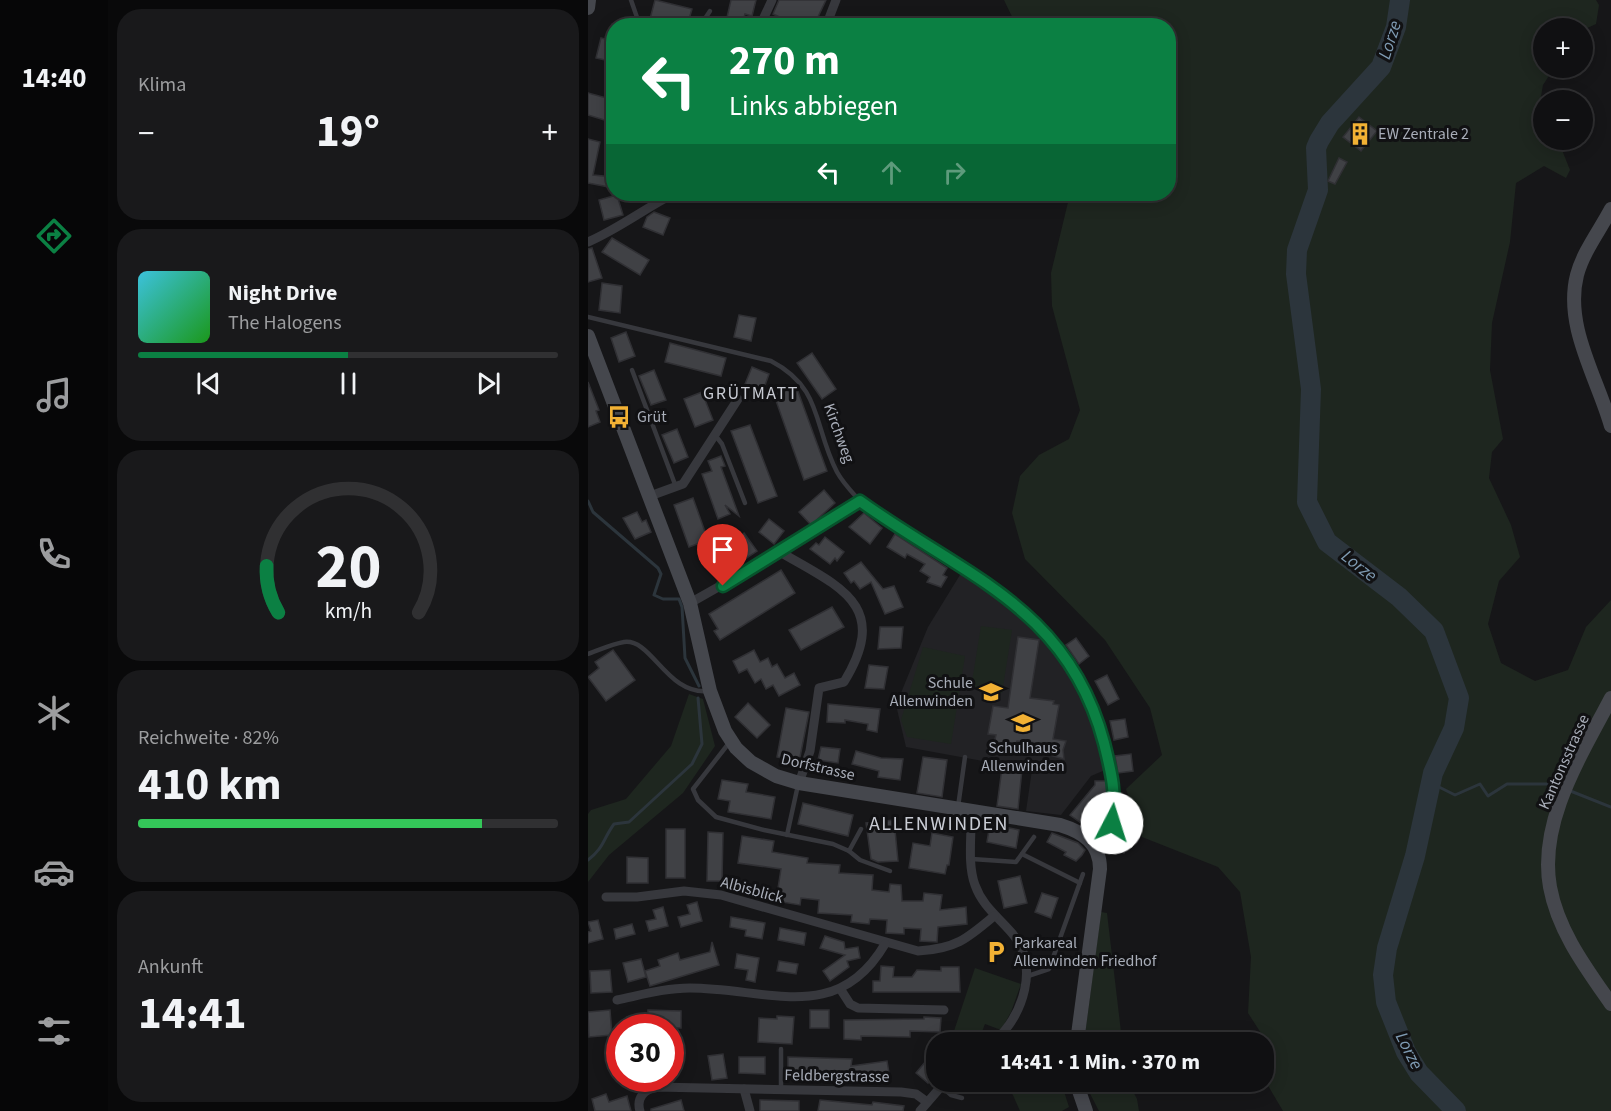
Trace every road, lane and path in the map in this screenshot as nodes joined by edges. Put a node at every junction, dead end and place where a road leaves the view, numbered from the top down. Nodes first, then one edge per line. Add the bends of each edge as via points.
1 (589, 0) edge
2 (632, 0) edge
3 (772, 0) edge
4 (836, 0) edge
5 (588, 8) edge
6 (710, 11) dead end
7 (638, 18) edge
8 (705, 18) edge
9 (764, 18) edge
10 (829, 18) edge
11 (659, 201) edge
12 (1611, 209) edge
13 (588, 242) edge
14 (588, 317) edge
15 (588, 336) edge
16 (632, 370) dead end
17 (738, 399) dead end
18 (1611, 426) edge
19 (715, 435) junction
20 (676, 487) junction
21 (650, 496) junction
22 (860, 501) junction
23 (745, 503) dead end
24 (780, 552) junction
25 (690, 603) junction
26 (588, 654) edge
27 (710, 691) junction
28 (1611, 698) edge
29 (731, 740) junction
30 (965, 757) dead end
31 (799, 783) junction
32 (964, 810) junction
33 (861, 829) dead end
34 (787, 835) junction
35 (1034, 837) dead end
36 (1095, 845) junction
37 (849, 851) junction
38 (1022, 854) junction
39 (972, 859) junction
40 (890, 871) dead end
41 (1083, 874) dead end
42 (1080, 883) junction
43 (606, 897) dead end
44 (994, 916) junction
45 (885, 944) junction
46 (1028, 976) junction
47 (842, 990) junction
48 (617, 1000) dead end
49 (1611, 1004) edge
50 (944, 1010) dead end
51 (1004, 1032) edge
52 (1078, 1032) edge
53 (781, 1049) dead end
54 (744, 1089) junction
55 (781, 1090) junction
56 (936, 1092) edge
57 (949, 1092) edge
58 (1079, 1092) edge
59 (962, 1098) dead end
60 (927, 1102) junction
61 (640, 1111) edge
62 (750, 1111) edge
63 (920, 1111) edge
64 (1086, 1111) edge

1 - 5 street
2 - 7 lane
3 - 9 street
4 - 10 street
6 - 8 lane
11 - 13 street via 622,226
12 - 18 street via 1578,273 1573,295 1580,341
14 - 22 lane, Kirchweg via 771,360 790,371 816,409 836,469
15 - 21 street, Dorfstrasse
16 - 20 lane
17 - 19 street
19 - 20 street via 683,484
19 - 23 lane
20 - 21 street
21 - 25 street, Dorfstrasse
22 - 24 lane
22 - 36 street, Kirchweg via 993,585 1061,650 1093,706 1115,786 1112,826
24 - 25 street
24 - 31 street via 847,594 862,621 858,659 844,682 819,688 810,751
25 - 27 street, Dorfstrasse
26 - 27 lane via 626,641 641,645 669,677 695,690
27 - 29 street, Dorfstrasse
28 - 49 street, Kantonsstrasse via 1577,764 1554,824 1550,852 1550,886 1558,916 1582,964
29 - 31 street, Dorfstrasse via 766,771
29 - 34 lane via 694,784 698,800 716,817
30 - 32 lane
31 - 32 street, Dorfstrasse
31 - 34 lane
32 - 36 street, Dorfstrasse via 1059,825 1082,833
32 - 39 street
33 - 37 lane
34 - 37 lane
35 - 38 lane
36 - 52 street via 1101,869
37 - 40 lane via 860,860
38 - 39 lane via 1016,862
38 - 42 lane
39 - 44 street via 974,883
41 - 42 lane
42 - 46 lane via 1049,969
43 - 45 street, Albisblick via 684,891 721,895
44 - 45 street, Albisblick via 964,941 942,950 918,951
44 - 46 street via 1019,943
45 - 47 street via 857,980
46 - 51 street via 1020,1007
47 - 48 street via 796,997 688,988
47 - 50 street via 850,1004 858,1008
53 - 55 lane
54 - 55 street, Feldbergstrasse
54 - 61 street, Feldbergstrasse via 656,1087 647,1089 640,1097
54 - 62 street
55 - 60 street, Feldbergstrasse via 901,1092 916,1094
56 - 60 street
57 - 59 lane
58 - 64 street
60 - 63 street

